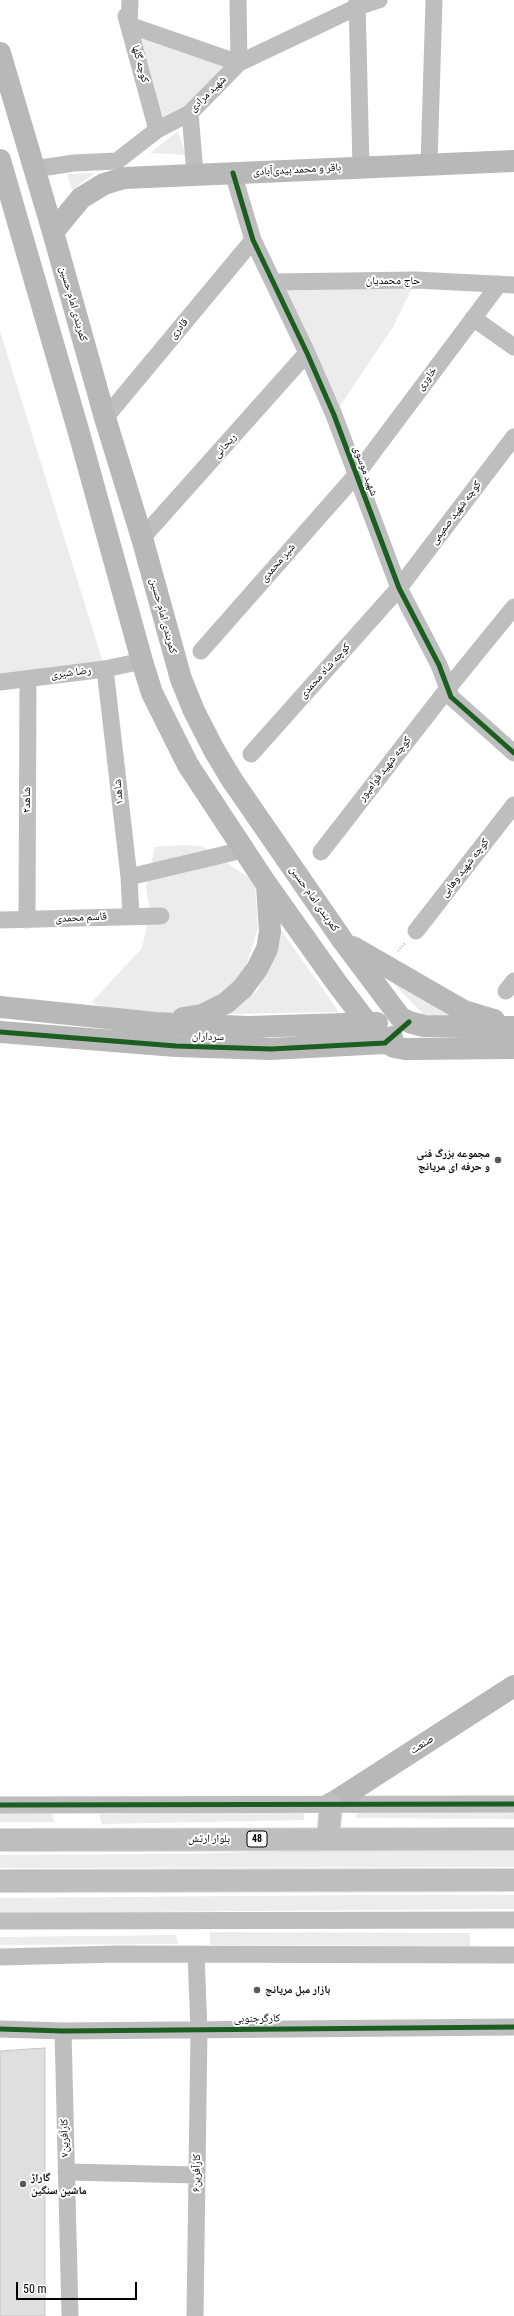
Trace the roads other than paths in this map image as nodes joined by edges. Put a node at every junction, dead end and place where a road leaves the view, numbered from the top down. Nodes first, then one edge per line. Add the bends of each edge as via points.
1 (120, 0) edge
2 (130, 0) edge
3 (238, 0) edge
4 (379, 0) edge
5 (434, 0) edge
6 (357, 4) edge
7 (129, 25) junction
8 (0, 53) edge
9 (239, 63) junction
10 (190, 113) junction
11 (158, 130) junction
12 (514, 161) edge
13 (429, 164) junction
14 (2, 168) edge
15 (361, 168) junction
16 (34, 169) junction
17 (120, 169) junction
18 (233, 173) junction
19 (195, 174) junction
20 (53, 232) junction
21 (253, 240) junction
22 (273, 282) junction
23 (507, 284) edge
24 (473, 318) junction
25 (514, 347) edge
26 (307, 353) junction
27 (105, 418) junction
28 (514, 437) edge
29 (356, 475) junction
30 (142, 538) junction
31 (399, 588) junction
32 (514, 608) edge
33 (201, 651) dead end
34 (142, 661) junction
35 (105, 669) junction
36 (28, 679) junction
37 (0, 682) edge
38 (449, 687) junction
39 (514, 753) edge
40 (251, 754) dead end
41 (514, 805) edge
42 (243, 850) junction
43 (321, 852) dead end
44 (128, 877) junction
45 (267, 885) junction
46 (131, 916) junction
47 (161, 916) dead end
48 (0, 920) edge
49 (28, 920) junction
50 (416, 931) road end
51 (343, 940) junction
52 (0, 1007) edge
53 (408, 1022) junction
54 (155, 1023) junction
55 (366, 1023) junction
56 (514, 1027) edge
57 (0, 1032) edge
58 (385, 1043) junction
59 (514, 1048) edge
60 (514, 1686) edge
61 (0, 1804) edge
62 (331, 1804) junction
63 (514, 1804) edge
64 (328, 1839) junction
65 (514, 1839) edge
66 (0, 1840) edge
67 (514, 1880) edge
68 (0, 1881) edge
69 (514, 1920) edge
70 (0, 1921) edge
71 (196, 1954) junction
72 (514, 1955) edge
73 (0, 1957) edge
74 (514, 2027) edge
75 (0, 2029) edge
76 (199, 2030) junction
77 (63, 2031) junction
78 (66, 2172) junction
79 (197, 2175) junction
80 (70, 2316) edge
81 (195, 2316) edge

1 - 7 street, کوچه گلها
2 - 7 street
3 - 9 street
4 - 6 street, شهید مرادی
5 - 13 street
6 - 9 street, شهید مرادی
6 - 15 street
7 - 9 street
7 - 11 street, کوچه گلها
8 - 16 main road, کمربندی امام حسین
9 - 10 street, شهید مرادی
10 - 11 street, شهید مرادی
10 - 19 street
11 - 17 street, شهید مرادی
12 - 13 main road, باقر و محمد بیدی‌آبادی
13 - 15 main road, باقر و محمد بیدی‌آبادی
14 - 16 main road
14 - 34 main road
15 - 18 main road, باقر و محمد بیدی‌آبادی
16 - 17 street via 99,161
16 - 20 main road, کمربندی امام حسین
17 - 19 main road, باقر و محمد بیدی‌آبادی
17 - 20 main road, باقر و محمد بیدی‌آبادی via 104,184 81,198
18 - 19 main road, باقر و محمد بیدی‌آبادی
18 - 21 street, شهید موسوی
20 - 27 main road, کمربندی امام حسین
21 - 22 street, شهید موسوی
21 - 27 street, قادری
22 - 23 street, حاج محمدیان via 416,280
22 - 26 street, شهید موسوی
23 - 24 street, خاوری
24 - 25 street
24 - 29 street, خاوری
26 - 29 street, شهید موسوی
26 - 30 street, ریحانی
27 - 30 main road, کمربندی امام حسین
28 - 31 street, کوچه شهید صمیمی
29 - 31 street, شهید موسوی
29 - 33 street, شیر محمدی
30 - 51 main road, کمربندی امام حسین via 170,644 194,711 232,780
31 - 38 street, شهید موسوی
31 - 40 street, کوچه شاه محمدی
32 - 38 street, کوچه شهید قوامپور
34 - 35 street, رضا شیری
34 - 42 main road via 155,700 188,765
35 - 36 street, رضا شیری
35 - 44 street, شاهد۱
36 - 37 street, رضا شیری
36 - 49 street, شاهد۲
38 - 39 street, شهید موسوی via 451,697
38 - 43 street, کوچه شهید قوامپور
41 - 50 street, کوچه شهید وهابی
42 - 44 street
42 - 45 main road
44 - 46 street, شاهد۱
45 - 54 main road via 270,931 266,949 244,988 226,1003 202,1015
45 - 55 main road
46 - 47 street, قاسم محمدی
46 - 49 street, قاسم محمدی
48 - 49 street, قاسم محمدی
51 - 53 main road, کمربندی امام حسین via 392,1008
51 - 56 main road via 464,1011
52 - 54 main road, سرداران
53 - 55 main road, سرداران
53 - 56 main road, کمربندی امام حسین via 424,1026
53 - 58 main road
54 - 55 main road, سرداران via 248,1027
55 - 58 main road
57 - 58 main road, سرداران via 176,1046 271,1048
58 - 59 main road via 405,1050
60 - 62 main road, صنعت
61 - 62 street
62 - 63 street
62 - 64 highway
64 - 65 highway, بلوار ارتش / 48
64 - 66 highway, بلوار ارتش / 48
67 - 68 highway
69 - 70 street
71 - 72 street
71 - 73 street
71 - 76 street, کارآفرین۶
74 - 76 street, کارگرجنوبی
75 - 77 street, کارگرجنوبی
76 - 77 street, کارگرجنوبی
76 - 79 street, کارآفرین۶
77 - 78 street, کارآفرین۷
78 - 79 street
78 - 80 street, کارآفرین۷
79 - 81 street, کارآفرین۶

